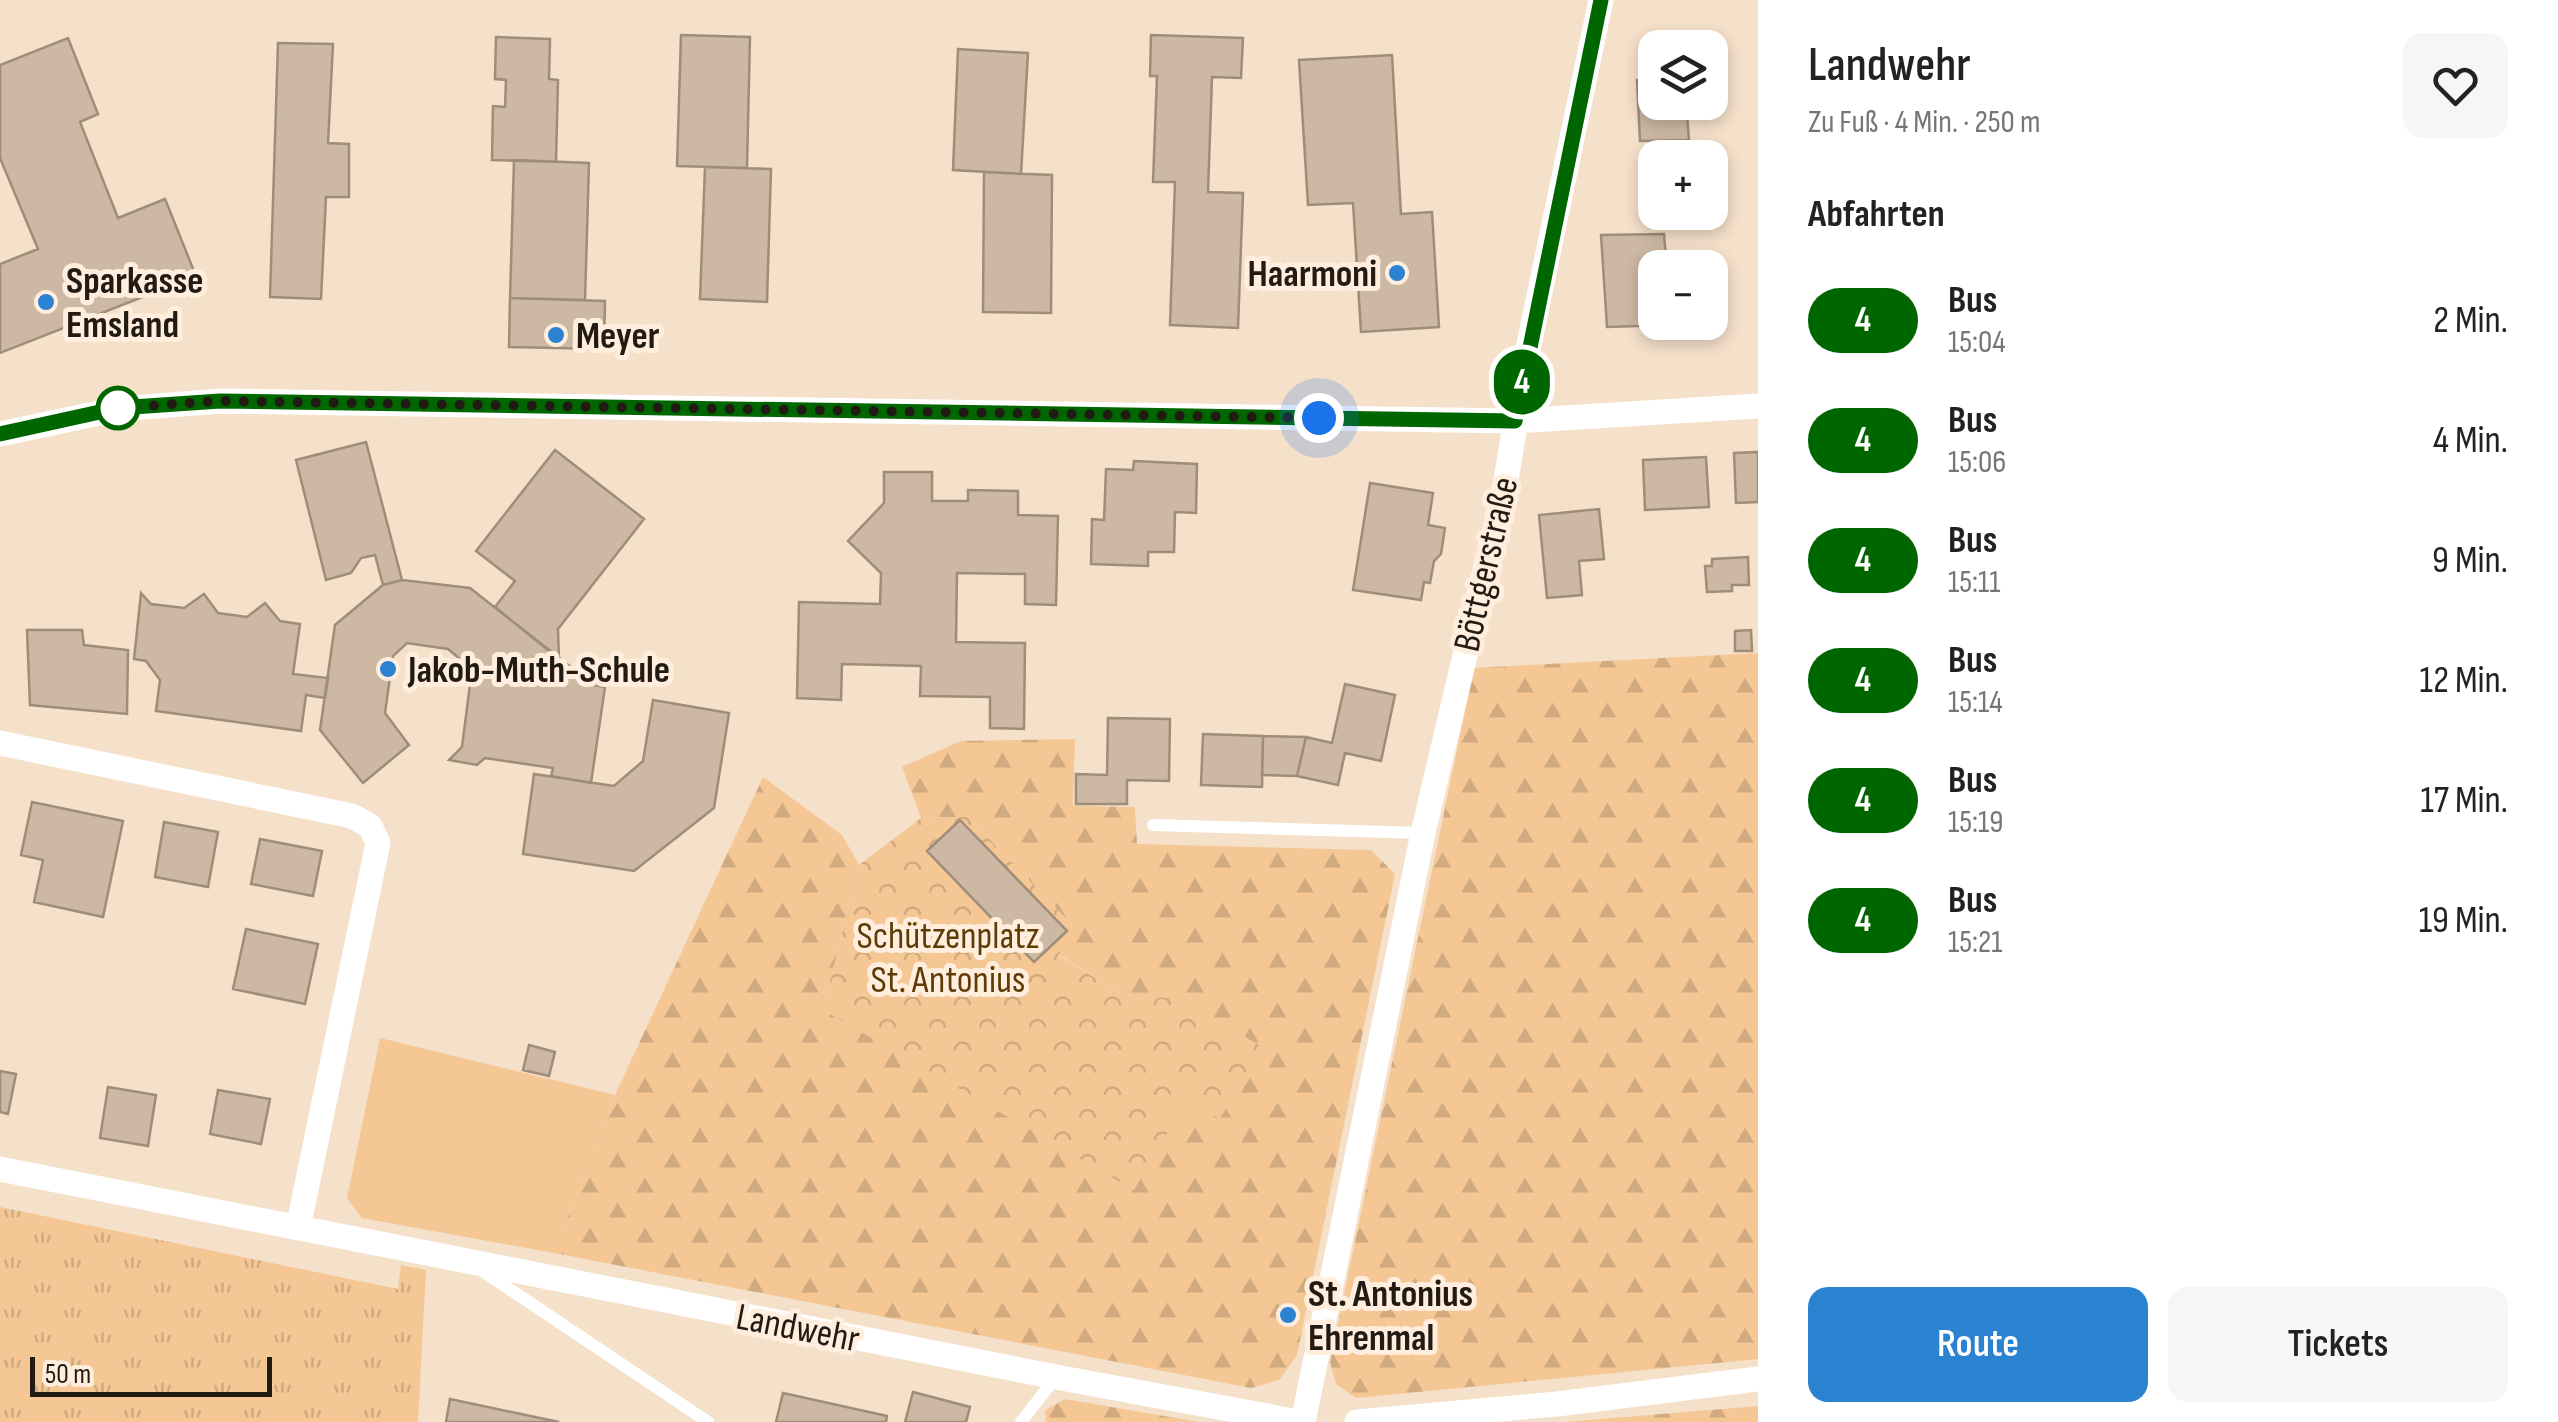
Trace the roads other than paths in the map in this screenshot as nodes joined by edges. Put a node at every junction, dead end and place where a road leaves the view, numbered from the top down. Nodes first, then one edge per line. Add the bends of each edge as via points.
1 (1601, 0) edge
2 (1758, 406) edge
3 (1515, 421) junction
4 (0, 434) edge
5 (0, 743) edge
6 (1153, 825) dead end
7 (1423, 833) junction
8 (0, 1169) edge
9 (298, 1228) junction
10 (470, 1262) junction
11 (1056, 1377) junction
12 (1758, 1379) edge
13 (708, 1422) edge
14 (1022, 1422) edge
15 (1301, 1422) edge
16 (1357, 1422) edge

1 - 3 street, Böttgerstraße
2 - 3 street
3 - 4 street via 220,401 118,408
3 - 7 street, Böttgerstraße
5 - 9 street via 352,816 370,826 378,843
6 - 7 lane
7 - 15 street, Böttgerstraße
8 - 9 street, Landwehr
9 - 10 street, Landwehr
10 - 11 street, Landwehr
10 - 13 lane
11 - 14 lane
11 - 15 street, Landwehr
12 - 16 street

